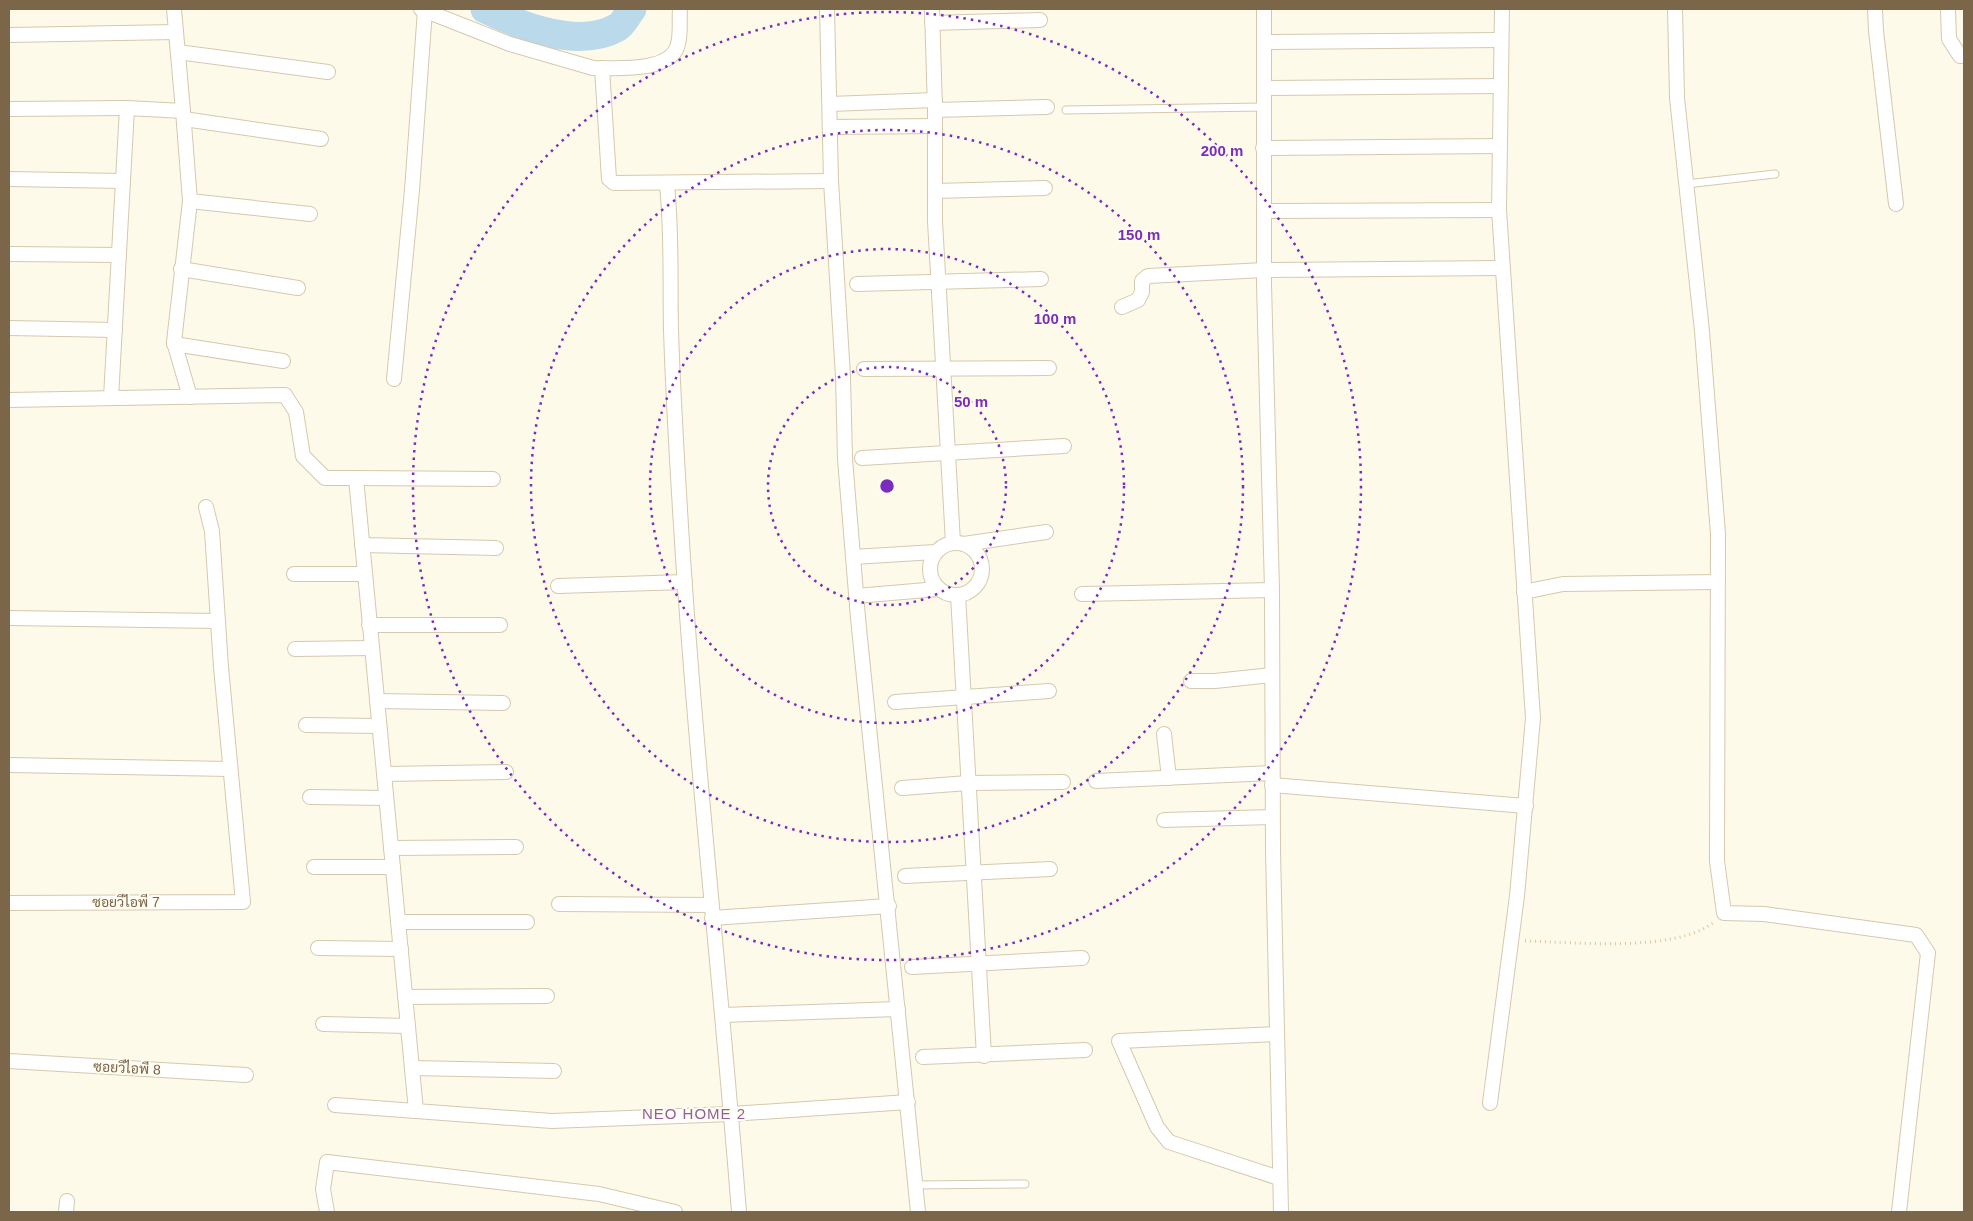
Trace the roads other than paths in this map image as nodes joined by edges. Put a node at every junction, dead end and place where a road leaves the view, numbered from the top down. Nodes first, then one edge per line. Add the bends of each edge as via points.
1 (174, 9) edge
2 (680, 9) edge
3 (828, 9) edge
4 (932, 9) edge
5 (1264, 9) edge
6 (1502, 9) edge
7 (1675, 9) edge
8 (1875, 9) edge
9 (1948, 9) edge
10 (423, 10) edge
11 (1040, 20) dead end
12 (932, 24) junction
13 (176, 32) junction
14 (9, 35) edge
15 (1501, 40) junction
16 (1264, 42) junction
17 (178, 52) junction
18 (1964, 56) edge
19 (602, 68) junction
20 (328, 72) dead end
21 (1500, 86) junction
22 (1264, 88) junction
23 (830, 104) junction
24 (935, 105) junction
25 (1047, 106) dead end
26 (1263, 107) junction
27 (127, 108) junction
28 (9, 109) edge
29 (1066, 110) dead end
30 (184, 115) junction
31 (935, 126) junction
32 (830, 127) junction
33 (321, 139) dead end
34 (1500, 146) junction
35 (1263, 148) junction
36 (1775, 174) dead end
37 (9, 179) edge
38 (123, 181) junction
39 (831, 182) junction
40 (1686, 184) junction
41 (667, 185) junction
42 (1045, 188) dead end
43 (935, 191) junction
44 (190, 202) junction
45 (1896, 204) dead end
46 (1499, 210) junction
47 (1264, 211) junction
48 (310, 214) dead end
49 (9, 254) edge
50 (119, 255) junction
51 (1502, 268) junction
52 (181, 269) junction
53 (1264, 270) junction
54 (1041, 279) dead end
55 (939, 283) junction
56 (856, 284) dead end
57 (298, 288) dead end
58 (1122, 307) dead end
59 (9, 328) edge
60 (115, 330) junction
61 (174, 344) junction
62 (283, 361) dead end
63 (944, 367) junction
64 (1049, 368) dead end
65 (864, 369) dead end
66 (394, 379) dead end
67 (190, 397) junction
68 (111, 398) junction
69 (9, 400) edge
70 (1064, 446) dead end
71 (949, 454) junction
72 (862, 458) dead end
73 (356, 478) junction
74 (493, 479) dead end
75 (206, 507) dead end
76 (1046, 532) dead end
77 (959, 543) junction
78 (362, 545) junction
79 (496, 548) dead end
80 (936, 552) junction
81 (853, 557) junction
82 (294, 574) dead end
83 (365, 574) junction
84 (685, 582) junction
85 (1718, 582) junction
86 (558, 586) dead end
87 (938, 589) junction
88 (1272, 590) junction
89 (1524, 592) junction
90 (1082, 594) dead end
91 (958, 595) junction
92 (856, 596) junction
93 (9, 618) edge
94 (218, 621) junction
95 (369, 625) junction
96 (500, 625) dead end
97 (372, 648) junction
98 (295, 649) dead end
99 (1272, 675) junction
100 (1191, 681) dead end
101 (1049, 691) dead end
102 (963, 695) junction
103 (377, 701) junction
104 (895, 702) dead end
105 (503, 703) dead end
106 (306, 724) dead end
107 (379, 726) junction
108 (1164, 734) dead end
109 (9, 765) edge
110 (230, 769) junction
111 (506, 772) dead end
112 (384, 774) junction
113 (1170, 778) junction
114 (1272, 779) junction
115 (1096, 781) dead end
116 (1063, 782) dead end
117 (968, 783) junction
118 (902, 788) dead end
119 (310, 797) dead end
120 (386, 798) junction
121 (1526, 806) junction
122 (1272, 817) junction
123 (1164, 820) dead end
124 (516, 846) dead end
125 (391, 848) junction
126 (314, 867) dead end
127 (393, 867) junction
128 (1050, 870) dead end
129 (974, 874) junction
130 (905, 876) dead end
131 (9, 903) edge
132 (559, 904) dead end
133 (889, 906) junction
134 (711, 912) junction
135 (398, 922) junction
136 (527, 922) dead end
137 (318, 948) dead end
138 (401, 949) junction
139 (1082, 958) dead end
140 (979, 963) junction
141 (912, 967) dead end
142 (547, 996) dead end
143 (405, 997) junction
144 (898, 1009) junction
145 (722, 1015) junction
146 (323, 1024) dead end
147 (408, 1026) junction
148 (1277, 1034) junction
149 (1085, 1050) dead end
150 (984, 1056) junction
151 (923, 1057) dead end
152 (9, 1061) edge
153 (412, 1068) junction
154 (554, 1071) dead end
155 (246, 1075) dead end
156 (908, 1102) junction
157 (1490, 1103) dead end
158 (335, 1105) dead end
159 (416, 1111) junction
160 (731, 1114) junction
161 (1279, 1178) junction
162 (1025, 1184) dead end
163 (916, 1185) junction
164 (327, 1212) edge
165 (675, 1212) edge
166 (739, 1212) edge
167 (918, 1212) edge
168 (1281, 1212) edge
169 (1899, 1212) edge

1 - 13 street
2 - 19 street via 678,45 673,54 647,68
3 - 23 street
4 - 12 street
5 - 16 street
6 - 15 street
7 - 40 street via 1677,98
8 - 45 street
9 - 18 street via 1949,39 1960,56
10 - 19 street via 510,44
10 - 66 street via 412,190
11 - 12 street
12 - 24 street
13 - 14 street
13 - 17 street
15 - 16 street
15 - 21 street
16 - 22 street
17 - 20 street
17 - 30 street
19 - 41 street via 610,179 614,184
21 - 22 street
21 - 34 street
22 - 26 street
23 - 24 street
23 - 32 street
24 - 25 street
24 - 31 street
26 - 29 lane
26 - 35 street
27 - 28 street
27 - 30 street
27 - 38 street
30 - 33 street
30 - 44 street
31 - 32 street
31 - 43 street
32 - 39 street
34 - 35 street
34 - 46 street
35 - 47 street
36 - 40 lane
37 - 38 street
38 - 50 street
39 - 41 street
39 - 81 street
40 - 85 street via 1713,466
41 - 84 street via 671,335
42 - 43 street
43 - 55 street
44 - 48 street
44 - 52 street
46 - 47 street
46 - 51 street
47 - 53 street
49 - 50 street
50 - 60 street
51 - 53 street
51 - 89 street
52 - 57 street
52 - 61 street
53 - 58 street via 1148,276 1142,281 1138,300
53 - 88 street
54 - 55 street
55 - 56 street
55 - 63 street
59 - 60 street
60 - 68 street
61 - 62 street
61 - 67 street
63 - 64 street
63 - 65 street
63 - 71 street
67 - 68 street
67 - 73 street via 285,396 296,412 303,456 325,478
68 - 69 street
70 - 71 street
71 - 72 street
71 - 77 street
73 - 74 street
73 - 78 street
75 - 94 street via 212,531
76 - 77 street
77 - 80 street via 944,545
77 - 91 street via 973,549 980,557 982,567 976,586 968,593
78 - 79 street
78 - 83 street
80 - 81 street
80 - 87 street via 930,561 929,571
81 - 92 street
82 - 83 street
83 - 95 street
84 - 86 street
84 - 134 street
85 - 89 street via 1563,584
85 - 169 street via 1717,862 1724,913 1764,914 1916,935 1928,953
87 - 91 street
87 - 92 street
88 - 90 street
88 - 99 street
89 - 121 street via 1533,718
91 - 102 street
92 - 133 street
93 - 94 street
94 - 110 street
95 - 96 street
95 - 97 street
97 - 98 street
97 - 103 street
99 - 100 street
99 - 114 street
101 - 102 street
102 - 104 street
102 - 117 street
103 - 105 street
103 - 107 street
106 - 107 street
107 - 112 street
108 - 113 street
109 - 110 street
110 - 131 street, ซอยวีไอพี 7 via 243,902
111 - 112 street
112 - 120 street
113 - 114 street
113 - 115 street
114 - 121 street
114 - 122 street
116 - 117 street
117 - 118 street
117 - 129 street
119 - 120 street
120 - 125 street
121 - 157 street
122 - 123 street
122 - 148 street
124 - 125 street
125 - 127 street
126 - 127 street
127 - 135 street
128 - 129 street
129 - 130 street
129 - 140 street
132 - 134 street
133 - 134 street
133 - 144 street
134 - 145 street
135 - 136 street
135 - 138 street
137 - 138 street
138 - 143 street
139 - 140 street
140 - 141 street
140 - 150 street
142 - 143 street
143 - 147 street
144 - 145 street
144 - 156 street
145 - 160 street
146 - 147 street
147 - 153 street
148 - 161 street
148 - 161 street via 1120,1041 1157,1127 1170,1142
149 - 150 street
150 - 151 street
152 - 155 street, ซอยวีไอพี 8
153 - 154 street
153 - 159 street
156 - 160 street
156 - 163 street
158 - 159 street
159 - 160 street via 552,1120
160 - 166 street
161 - 168 street
162 - 163 lane
163 - 167 street
164 - 165 street via 322,1189 327,1162 599,1194

